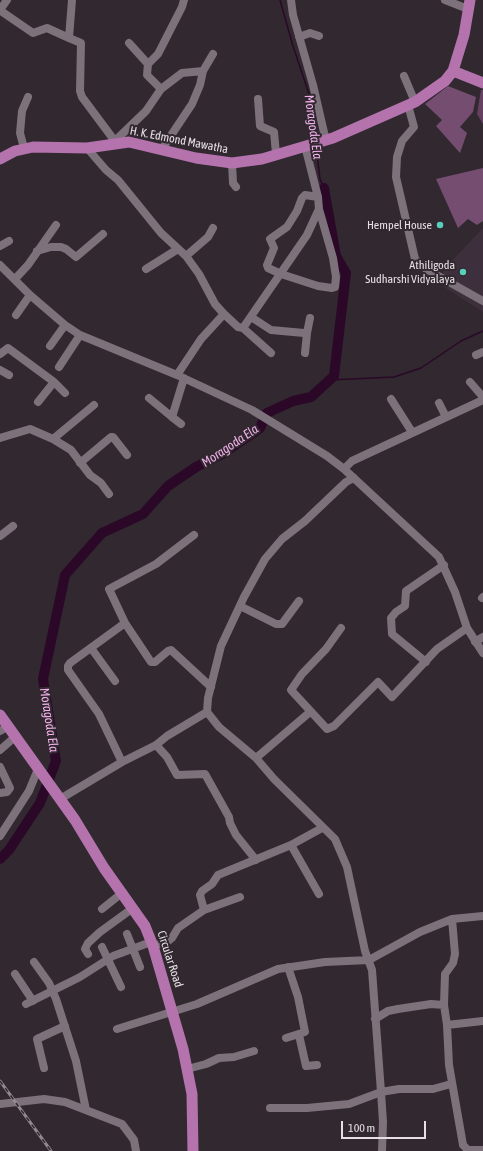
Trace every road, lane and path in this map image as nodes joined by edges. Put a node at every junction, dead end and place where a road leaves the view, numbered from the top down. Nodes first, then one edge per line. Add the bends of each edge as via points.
1 (7, 0) edge
2 (72, 0) edge
3 (184, 0) edge
4 (291, 0) edge
5 (445, 0) edge
6 (469, 5) edge
7 (0, 11) edge
8 (319, 36) dead end
9 (299, 37) junction
10 (69, 38) junction
11 (129, 43) dead end
12 (213, 54) dead end
13 (148, 64) junction
14 (203, 71) junction
15 (453, 72) junction
16 (404, 76) dead end
17 (483, 83) edge
18 (161, 90) junction
19 (28, 97) dead end
20 (258, 99) dead end
21 (411, 104) junction
22 (324, 141) junction
23 (116, 144) junction
24 (307, 145) junction
25 (24, 148) junction
26 (87, 148) junction
27 (162, 149) junction
28 (276, 154) junction
29 (0, 159) edge
30 (232, 163) junction
31 (236, 187) dead end
32 (318, 197) junction
33 (319, 209) junction
34 (56, 225) dead end
35 (213, 228) dead end
36 (103, 234) dead end
37 (8, 241) dead end
38 (0, 246) edge
39 (178, 249) junction
40 (37, 251) junction
41 (186, 256) junction
42 (0, 267) edge
43 (146, 270) dead end
44 (281, 274) junction
45 (15, 279) junction
46 (30, 295) junction
47 (483, 301) edge
48 (224, 314) junction
49 (16, 315) dead end
50 (251, 317) junction
51 (310, 318) dead end
52 (65, 325) junction
53 (243, 328) junction
54 (307, 333) junction
55 (80, 335) junction
56 (50, 346) dead end
57 (271, 353) dead end
58 (0, 354) edge
59 (305, 354) dead end
60 (59, 367) dead end
61 (0, 370) edge
62 (9, 375) dead end
63 (180, 377) junction
64 (54, 382) junction
65 (470, 382) dead end
66 (65, 393) dead end
67 (483, 397) edge
68 (149, 398) dead end
69 (391, 398) dead end
70 (483, 400) edge
71 (38, 402) dead end
72 (439, 403) dead end
73 (94, 405) dead end
74 (172, 417) junction
75 (446, 417) junction
76 (181, 424) dead end
77 (412, 432) junction
78 (0, 438) edge
79 (53, 439) junction
80 (127, 454) dead end
81 (80, 463) junction
82 (344, 469) junction
83 (354, 478) junction
84 (109, 494) dead end
85 (13, 526) dead end
86 (194, 535) dead end
87 (0, 536) edge
88 (444, 565) junction
89 (299, 600) dead end
90 (240, 606) junction
91 (126, 623) junction
92 (341, 628) dead end
93 (467, 628) junction
94 (483, 636) edge
95 (475, 642) junction
96 (91, 648) junction
97 (483, 653) edge
98 (426, 662) junction
99 (115, 681) dead end
100 (211, 687) junction
101 (207, 712) junction
102 (310, 712) junction
103 (0, 715) edge
104 (4, 729) edge
105 (16, 736) junction
106 (156, 745) junction
107 (0, 750) edge
108 (256, 758) junction
109 (122, 762) junction
110 (0, 767) edge
111 (37, 768) junction
112 (0, 793) edge
113 (57, 794) junction
114 (322, 828) junction
115 (0, 836) edge
116 (291, 845) junction
117 (256, 860) junction
118 (122, 893) junction
119 (319, 894) dead end
120 (240, 897) dead end
121 (133, 908) junction
122 (102, 909) dead end
123 (204, 910) junction
124 (483, 916) edge
125 (452, 919) junction
126 (127, 934) dead end
127 (152, 944) junction
128 (102, 947) dead end
129 (132, 948) junction
130 (88, 954) dead end
131 (108, 959) junction
132 (369, 960) junction
133 (34, 962) dead end
134 (140, 967) dead end
135 (288, 967) junction
136 (15, 974) dead end
137 (121, 987) dead end
138 (53, 991) junction
139 (444, 1005) junction
140 (173, 1012) junction
141 (375, 1019) junction
142 (483, 1020) edge
143 (447, 1025) junction
144 (65, 1026) junction
145 (117, 1029) dead end
146 (299, 1035) junction
147 (286, 1038) dead end
148 (254, 1051) dead end
149 (317, 1065) dead end
150 (44, 1068) dead end
151 (187, 1069) junction
152 (451, 1084) junction
153 (381, 1092) junction
154 (0, 1104) edge
155 (270, 1108) dead end
156 (86, 1110) junction
157 (483, 1150) edge
158 (136, 1151) edge
159 (193, 1151) edge
160 (382, 1151) edge

1 - 7 street
2 - 10 street
3 - 13 street via 158,54
4 - 9 street
5 - 6 street
6 - 15 main road via 464,35
7 - 10 street via 33,33 47,28
8 - 9 street via 310,33
9 - 22 street
10 - 23 street via 82,43 82,97
11 - 13 street
12 - 14 street
13 - 18 street via 147,75
14 - 18 street via 182,73
14 - 27 street via 192,104
15 - 17 main road
15 - 21 main road, H. K. Edmond Mawatha via 445,81
16 - 21 street
18 - 23 street via 146,111 118,138
19 - 25 street via 22,111 20,133
20 - 28 street via 260,126 274,132
21 - 22 main road, H. K. Edmond Mawatha
21 - 47 street via 414,127 402,141 397,158 396,177 415,259 426,269
22 - 24 main road, H. K. Edmond Mawatha
23 - 26 main road, H. K. Edmond Mawatha
23 - 27 main road, H. K. Edmond Mawatha via 130,142
24 - 28 main road, H. K. Edmond Mawatha
24 - 32 street
25 - 26 main road, H. K. Edmond Mawatha
25 - 29 main road, H. K. Edmond Mawatha
26 - 39 street
27 - 30 main road, H. K. Edmond Mawatha via 196,158
28 - 30 main road, H. K. Edmond Mawatha via 262,159
30 - 31 street via 233,183
32 - 33 street
32 - 44 street via 305,195 287,227 270,239 274,248 267,265
33 - 44 street via 307,236
33 - 44 street via 333,258 335,286 318,286
34 - 40 street
35 - 41 street via 208,237
36 - 40 street via 76,257 61,247
37 - 38 street
39 - 41 street
39 - 43 street
40 - 45 street
41 - 48 street via 215,304
42 - 45 street
44 - 50 street
45 - 46 street
46 - 49 street
46 - 52 street
48 - 53 street via 238,327
48 - 63 street via 201,339
50 - 53 street
50 - 54 street via 271,330
51 - 54 street
52 - 55 street
52 - 56 street
53 - 57 street
54 - 59 street
55 - 60 street
55 - 63 street
58 - 64 street via 8,348
61 - 62 street
63 - 74 street
63 - 82 street via 252,410
64 - 66 street
64 - 71 street
65 - 67 street
68 - 74 street
69 - 77 street
70 - 75 street
72 - 75 street
73 - 79 street
74 - 76 street
75 - 77 street
77 - 82 street via 352,461
78 - 79 street via 30,429
79 - 81 street via 71,450
80 - 81 street via 113,437 110,437
81 - 84 street
82 - 83 street
83 - 88 street via 439,557
83 - 90 street via 346,482 282,539 265,559
85 - 87 street
86 - 91 street via 156,564 111,586 109,592
88 - 93 street
88 - 98 street via 406,590 405,606 391,618 392,634
89 - 90 street via 282,624 276,624
90 - 100 street via 221,646
91 - 96 street
91 - 100 street via 151,662 155,662 171,650
92 - 102 street via 291,690
93 - 95 street
93 - 98 street via 437,649
94 - 95 street
95 - 97 street
96 - 99 street
96 - 109 street via 70,662 68,670 99,714
98 - 102 street via 392,698 378,682 334,726 327,729
100 - 101 street
101 - 106 street
101 - 108 street
102 - 108 street
103 - 104 main road, Circular Road
104 - 105 main road, Circular Road
105 - 107 street
105 - 111 main road, Circular Road
106 - 109 street
106 - 117 street via 167,757 177,775 205,774 236,835
108 - 114 street
109 - 113 street
110 - 112 street via 10,788 7,792
111 - 113 main road, Circular Road
111 - 115 street via 29,791
113 - 118 main road, Circular Road
114 - 116 street
114 - 132 street via 335,839 347,867
116 - 117 street
116 - 119 street
117 - 123 street via 218,875 200,895
118 - 121 main road, Circular Road
118 - 122 street
120 - 123 street
121 - 127 main road, Circular Road via 142,920
121 - 130 street via 88,943 84,949
123 - 127 street via 178,928 167,942
124 - 125 street
125 - 132 street via 420,932
125 - 139 street via 454,954 453,962 445,974
126 - 129 street
127 - 129 street
127 - 140 main road, Circular Road
128 - 131 street
129 - 131 street
129 - 134 street
131 - 137 street
131 - 138 street
132 - 135 street
132 - 141 street
133 - 138 street
135 - 140 street
135 - 146 street via 305,1025 305,1032
136 - 138 street via 30,1001
138 - 144 street
139 - 141 street via 431,1004 398,1009
139 - 143 street
140 - 145 street
140 - 151 main road, Circular Road
141 - 153 street
142 - 143 street
143 - 152 street
144 - 150 street via 37,1039
144 - 156 street via 80,1076
146 - 147 street
146 - 149 street via 306,1066
148 - 151 street via 234,1057 218,1058
151 - 159 main road, Circular Road via 192,1094
152 - 153 street via 432,1089
152 - 157 street via 464,1148
153 - 155 street via 349,1104
153 - 160 street
154 - 156 street via 44,1099 58,1100
156 - 158 street via 122,1124 134,1140

